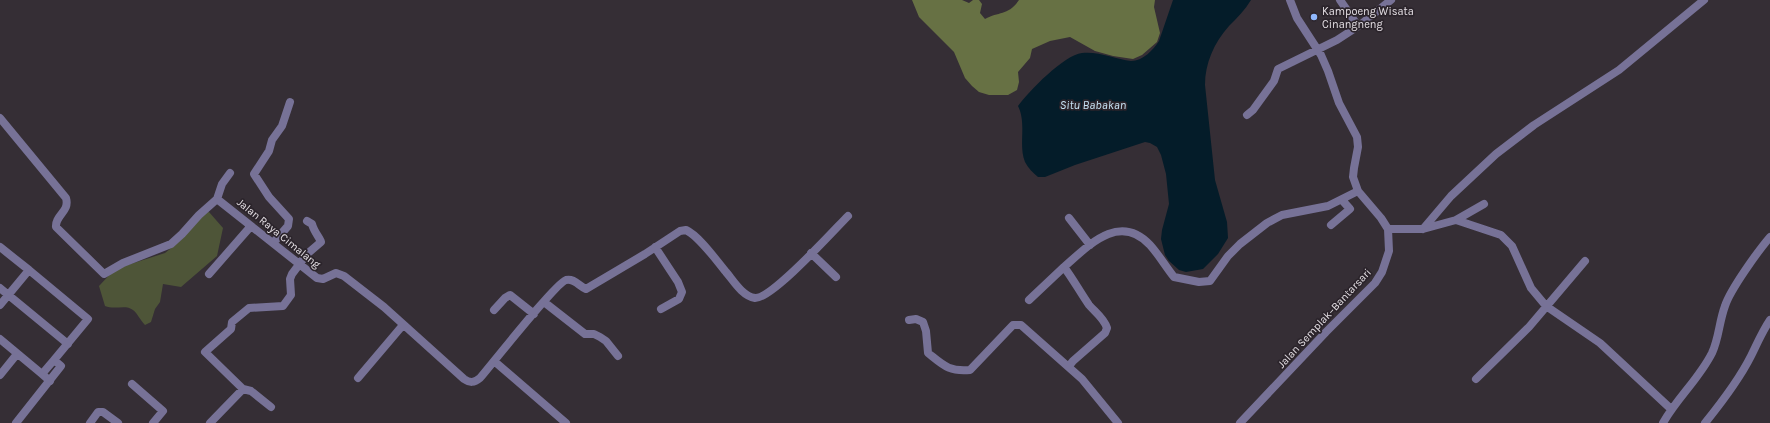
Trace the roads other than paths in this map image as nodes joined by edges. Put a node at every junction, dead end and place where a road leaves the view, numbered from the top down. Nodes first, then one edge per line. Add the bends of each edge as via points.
1 (1290, 0) edge
2 (1340, 0) edge
3 (1704, 0) edge
4 (1388, 1) edge
5 (1358, 26) junction
6 (1317, 49) junction
7 (290, 102) dead end
8 (1247, 115) dead end
9 (0, 118) edge
10 (230, 173) dead end
11 (1358, 191) junction
12 (217, 199) junction
13 (1342, 200) junction
14 (1484, 204) dead end
15 (848, 216) dead end
16 (1068, 218) dead end
17 (1456, 220) junction
18 (307, 221) dead end
19 (1332, 225) dead end
20 (251, 226) junction
21 (1388, 229) junction
22 (1423, 229) junction
23 (1770, 237) edge
24 (274, 242) junction
25 (1090, 245) junction
26 (0, 247) edge
27 (655, 247) junction
28 (811, 253) junction
29 (1585, 261) dead end
30 (301, 263) junction
31 (1064, 267) junction
32 (29, 270) junction
33 (209, 274) dead end
34 (836, 277) dead end
35 (0, 288) edge
36 (8, 295) junction
37 (1029, 300) dead end
38 (544, 302) junction
39 (0, 305) edge
40 (1546, 306) junction
41 (661, 309) dead end
42 (494, 310) dead end
43 (534, 314) junction
44 (909, 320) dead end
45 (1770, 320) edge
46 (403, 325) junction
47 (0, 339) edge
48 (68, 344) junction
49 (17, 354) junction
50 (618, 356) dead end
51 (54, 360) junction
52 (494, 361) junction
53 (1069, 366) junction
54 (0, 374) edge
55 (42, 374) junction
56 (358, 378) dead end
57 (1476, 379) dead end
58 (50, 381) junction
59 (132, 384) dead end
60 (243, 389) junction
61 (271, 407) dead end
62 (1671, 409) junction
63 (16, 423) edge
64 (90, 423) edge
65 (118, 423) edge
66 (152, 423) edge
67 (210, 423) edge
68 (566, 423) edge
69 (1118, 423) edge
70 (1240, 423) edge
71 (1663, 423) edge
72 (1705, 423) edge

1 - 6 street via 1297,18
2 - 5 street
3 - 22 street via 1619,70 1534,125 1496,154 1451,196
4 - 5 street
5 - 6 street
6 - 8 street via 1278,68 1274,81
6 - 11 street via 1339,103 1357,137 1353,177
7 - 24 street via 282,126 254,174 269,197 289,219 288,226
9 - 12 street via 66,198 66,208 56,222 56,227 104,274 123,263 171,244
10 - 12 street via 222,184
11 - 13 street
11 - 21 street
12 - 20 street, Jalan Raya Cimalang
13 - 19 street via 1350,209
13 - 25 street via 1328,206 1292,212 1271,220 1240,244 1213,278 1205,283 1174,277 1150,245 1138,235 1129,232 1110,232
14 - 17 street
15 - 28 street
16 - 25 street
17 - 22 street
17 - 40 street via 1507,240 1531,288
18 - 30 street via 312,224 321,242
20 - 24 street, Jalan Raya Cimalang
20 - 33 street
21 - 22 street
21 - 70 street, Jalan Semplak–Bantarsari via 1389,251 1382,272 1375,283
23 - 62 street via 1729,296 1722,315 1717,343 1702,371
24 - 30 street, Jalan Raya Cimalang
25 - 31 street
26 - 32 street
27 - 28 street via 680,231 686,230 736,285 748,295 757,298 790,275
27 - 38 street, Jalan Raya Cimalang via 586,289 572,280 564,281
27 - 41 street via 682,292 679,298
28 - 34 street
29 - 40 street
30 - 46 street, Jalan Raya Cimalang via 319,279 336,273 344,276
30 - 60 street via 290,277 292,292 283,306 249,308 232,322 230,329 205,352
31 - 37 street
31 - 53 street via 1107,328
32 - 36 street
32 - 48 street via 88,319
35 - 36 street
36 - 39 street
36 - 48 street
38 - 43 street, Jalan Raya Cimalang
38 - 50 street via 584,334 594,334 606,341
40 - 57 street via 1529,327
40 - 62 street via 1600,343
42 - 43 street via 510,295
43 - 52 street, Jalan Raya Cimalang
44 - 53 street via 923,322 928,353 957,371 970,370 1016,324 1024,327
45 - 72 street via 1761,333 1751,357
46 - 52 street, Jalan Raya Cimalang via 466,381 478,380
46 - 56 street
47 - 49 street
48 - 51 street
49 - 54 street
49 - 55 street
51 - 55 street
51 - 58 street via 61,366
52 - 68 street
53 - 69 street via 1094,392
55 - 58 street
58 - 63 street
59 - 66 street via 163,411
60 - 61 street via 251,391
60 - 67 street
62 - 71 street
64 - 65 street via 98,412 103,412

